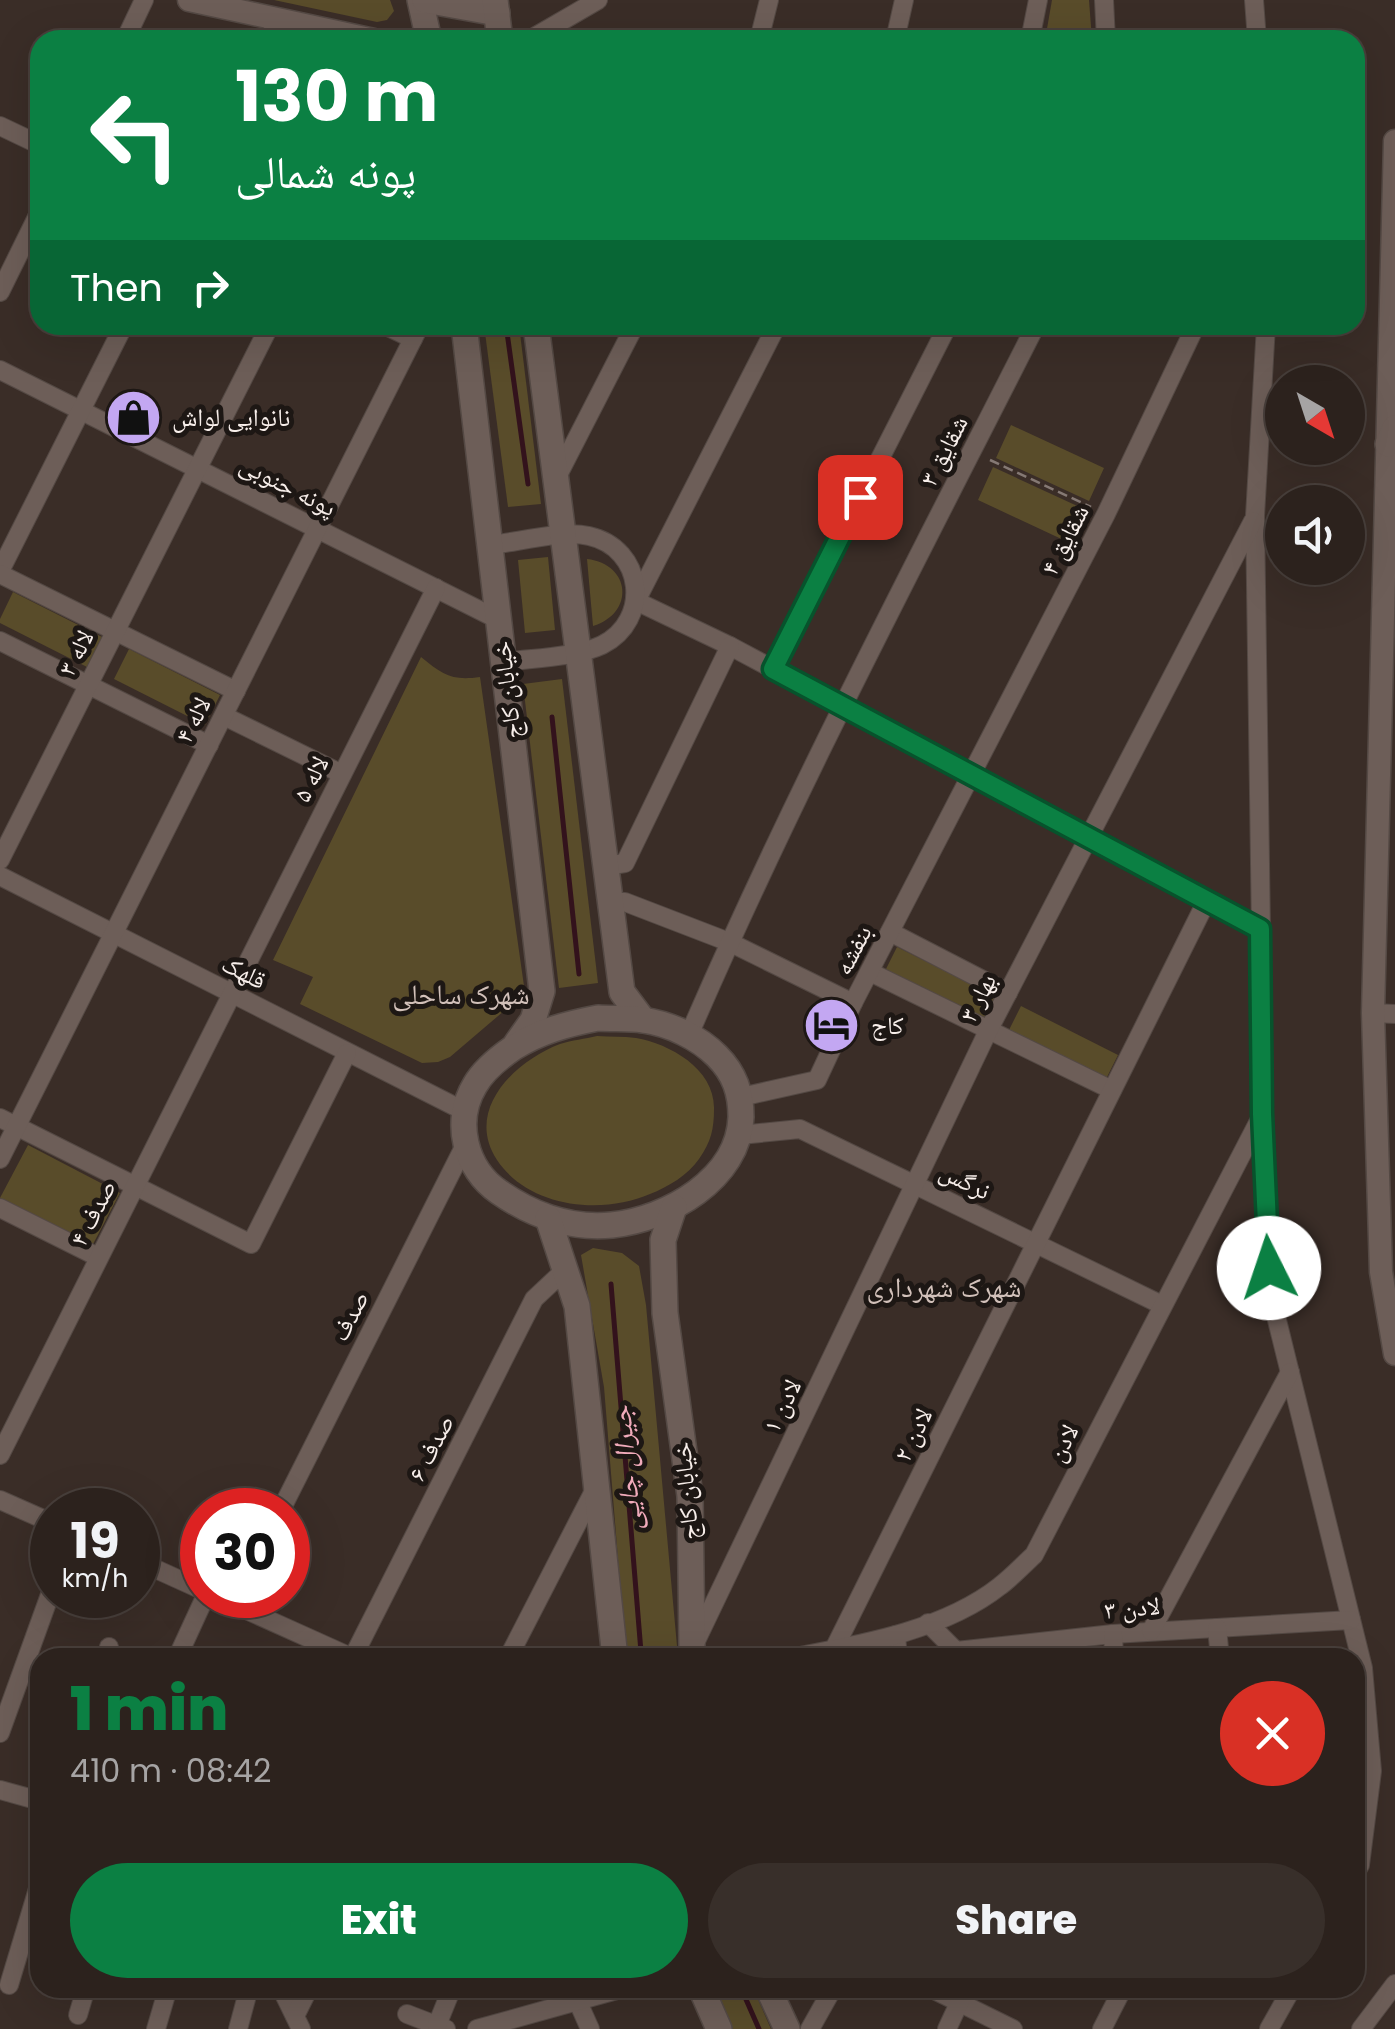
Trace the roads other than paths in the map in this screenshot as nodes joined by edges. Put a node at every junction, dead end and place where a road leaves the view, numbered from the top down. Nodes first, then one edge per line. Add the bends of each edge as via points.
1 (144, 0) edge
2 (190, 0) edge
3 (423, 0) edge
4 (598, 0) edge
5 (768, 0) edge
6 (904, 0) edge
7 (1038, 0) edge
8 (1104, 0) edge
9 (1254, 0) edge
10 (496, 6) edge
11 (130, 30) edge
12 (273, 30) edge
13 (427, 30) edge
14 (546, 30) edge
15 (762, 30) edge
16 (898, 30) edge
17 (1032, 30) edge
18 (1106, 30) edge
19 (1256, 30) edge
20 (0, 126) edge
21 (30, 140) edge
22 (1395, 141) edge
23 (30, 232) edge
24 (0, 292) edge
25 (119, 335) edge
26 (265, 335) edge
27 (415, 335) edge
28 (465, 335) edge
29 (537, 335) edge
30 (630, 335) edge
31 (772, 335) edge
32 (943, 335) edge
33 (1031, 335) edge
34 (1191, 335) edge
35 (1265, 335) edge
36 (0, 370) edge
37 (81, 410) junction
38 (1391, 436) edge
39 (198, 468) junction
40 (556, 479) junction
41 (1255, 516) junction
42 (318, 528) junction
43 (564, 536) junction
44 (490, 546) junction
45 (0, 572) edge
46 (436, 588) junction
47 (636, 601) junction
48 (499, 620) junction
49 (115, 631) junction
50 (0, 641) edge
51 (730, 646) junction
52 (578, 652) junction
53 (504, 662) junction
54 (773, 669) junction
55 (88, 685) junction
56 (236, 692) junction
57 (843, 706) junction
58 (224, 716) junction
59 (208, 745) junction
60 (342, 774) junction
61 (972, 775) junction
62 (1089, 838) junction
63 (0, 860) edge
64 (606, 866) junction
65 (0, 876) edge
66 (1207, 900) junction
67 (610, 902) junction
68 (1260, 929) junction
69 (890, 932) junction
70 (114, 934) junction
71 (729, 942) junction
72 (870, 972) junction
73 (231, 993) junction
74 (1008, 994) junction
75 (853, 1003) junction
76 (1384, 1013) edge
77 (644, 1020) junction
78 (988, 1032) junction
79 (688, 1036) junction
80 (513, 1048) junction
81 (348, 1052) junction
82 (1112, 1090) junction
83 (741, 1097) junction
84 (466, 1112) junction
85 (1262, 1114) junction
86 (8, 1122) edge
87 (740, 1135) junction
88 (465, 1145) junction
89 (0, 1159) edge
90 (134, 1185) junction
91 (916, 1185) junction
92 (674, 1206) junction
93 (0, 1208) edge
94 (548, 1218) junction
95 (1035, 1243) junction
96 (98, 1257) junction
97 (565, 1270) junction
98 (1162, 1305) junction
99 (1395, 1354) edge
100 (1290, 1372) junction
101 (0, 1455) edge
102 (596, 1486) junction
103 (291, 1488) edge
104 (0, 1500) edge
105 (30, 1513) edge
106 (42, 1618) edge
107 (195, 1618) edge
108 (271, 1618) edge
109 (1352, 1620) junction
110 (928, 1623) junction
111 (1217, 1628) junction
112 (1151, 1631) junction
113 (1113, 1634) junction
114 (896, 1635) junction
115 (31, 1648) edge
116 (182, 1648) edge
117 (329, 1648) edge
118 (348, 1648) edge
119 (513, 1648) edge
120 (614, 1648) edge
121 (692, 1648) edge
122 (694, 1648) edge
123 (834, 1648) edge
124 (838, 1648) edge
125 (897, 1648) edge
126 (952, 1648) edge
127 (1034, 1648) edge
128 (1114, 1648) edge
129 (1219, 1648) edge
130 (1358, 1648) edge
131 (30, 1650) edge
132 (1365, 1691) edge
133 (0, 1733) edge
134 (0, 1790) edge
135 (30, 1799) edge
136 (1365, 1816) edge
137 (30, 1914) edge
138 (1395, 1984) edge
139 (8, 1985) dead end
140 (83, 1998) edge
141 (165, 1998) edge
142 (246, 1998) edge
143 (286, 1998) edge
144 (306, 1998) edge
145 (449, 1998) edge
146 (591, 1998) edge
147 (705, 1998) edge
148 (772, 1998) edge
149 (827, 1998) edge
150 (962, 1998) edge
151 (968, 1998) edge
152 (1118, 1998) edge
153 (1286, 1998) edge
154 (578, 2002) junction
155 (408, 2014) dead end
156 (78, 2015) dead end
157 (298, 2022) edge
158 (442, 2027) edge
159 (156, 2029) edge
160 (238, 2029) edge
161 (477, 2029) edge
162 (590, 2029) edge
163 (719, 2029) edge
164 (786, 2029) edge
165 (810, 2029) edge
166 (947, 2029) edge
167 (1014, 2029) edge
168 (1102, 2029) edge
169 (1269, 2029) edge
170 (1361, 2029) edge

1 - 11 street
2 - 12 street
3 - 10 main road
3 - 13 main road
4 - 14 street
5 - 15 street
6 - 16 street
7 - 17 street
8 - 18 street
9 - 19 street
20 - 21 street
22 - 38 street
23 - 24 street
25 - 37 street
26 - 39 street, لاله ۳
27 - 42 street, لاله ۴
28 - 44 main road, خیابان کاج
29 - 40 main road
30 - 40 street
31 - 47 street
32 - 54 street
33 - 57 street, شقایق ۳
34 - 61 street, شقایق ۴
35 - 41 street
36 - 37 street, پونه جنوبی
37 - 39 street, پونه جنوبی
37 - 45 street
38 - 76 street
39 - 42 street, پونه جنوبی
39 - 49 street, لاله ۳
40 - 43 main road
41 - 62 street, بهار ۳
41 - 68 street
42 - 46 street, پونه جنوبی
42 - 56 street, لاله ۴
43 - 44 street
43 - 47 street via 604,540 619,551 631,567
43 - 52 main road
44 - 48 main road, خیابان کاج
45 - 49 street
46 - 48 street, پونه جنوبی
46 - 60 street, لاله ۵
47 - 51 street
47 - 52 street via 615,637
48 - 53 main road, خیابان کاج
49 - 55 street, لاله ۳
49 - 56 street
50 - 55 street
51 - 54 street
51 - 64 street via 625,864
52 - 53 street
52 - 64 main road
53 - 80 main road, خیابان کاج via 542,991 533,1020
54 - 57 street
55 - 59 street
55 - 63 street, لاله ۳
56 - 58 street, لاله ۴
57 - 61 street
57 - 71 street, شقایق ۳
58 - 59 street, لاله ۴
58 - 60 street
59 - 70 street, لاله ۴
60 - 73 street, لاله ۵
61 - 62 street
61 - 69 street, بنفشه
62 - 66 street
62 - 74 street, بهار ۳
64 - 67 main road
65 - 70 street, قلهک
66 - 68 street
66 - 82 street, لادن ۲
67 - 71 street
67 - 77 main road via 622,992
68 - 85 street
69 - 72 street, بنفشه
69 - 74 street
70 - 73 street, قلهک
70 - 86 street, لاله ۴
71 - 75 street
71 - 79 street, شقایق ۳
72 - 75 street, بنفشه
72 - 78 street
73 - 81 street, قلهک
73 - 90 street, صدف ۴
74 - 78 street, بهار ۳
75 - 83 street, بنفشه via 817,1080
76 - 99 street via 1381,1272
77 - 79 main road
77 - 80 main road via 598,1018 554,1027
78 - 82 street
78 - 91 street, بهار ۳
79 - 83 main road via 729,1068
80 - 84 main road via 474,1085
81 - 84 street, قلهک
81 - 90 street via 251,1244
82 - 95 street, لادن ۲
83 - 87 main road
84 - 88 main road
85 - 98 street, لادن
85 - 100 street via 1271,1296
86 - 89 street, لاله ۴
86 - 90 street
87 - 91 street, نرگس via 800,1129
87 - 92 main road via 721,1170
88 - 94 main road via 489,1185
88 - 103 street, صدف
90 - 96 street, صدف ۴
91 - 95 street, نرگس
91 - 122 street, لادن ۱
92 - 94 main road via 612,1225
92 - 121 main road, خیابان کاج via 663,1240 665,1312 690,1496
93 - 96 street
94 - 97 main road
95 - 98 street, نرگس
95 - 123 street, لادن ۲
96 - 101 street, صدف ۴
97 - 102 main road via 577,1306
97 - 118 street, صدف ۶ via 534,1299
98 - 110 street, لادن via 1034,1554 998,1588
100 - 109 street
100 - 112 street
102 - 119 street
102 - 120 main road
104 - 105 street
106 - 115 street
107 - 116 street
108 - 117 street
109 - 111 street, لادن ۳
109 - 130 street
110 - 114 street, لادن
110 - 126 street, لادن ۳
111 - 112 street, لادن ۳
111 - 129 street
112 - 113 street, لادن ۳
113 - 127 street, لادن ۳
113 - 128 street
114 - 124 street, لادن
114 - 125 street
131 - 133 street
132 - 136 street via 1372,1771
134 - 135 street
137 - 139 street
138 - 170 street
140 - 156 street
141 - 159 street
142 - 160 street
143 - 157 street
144 - 157 street
145 - 158 street
146 - 154 street
147 - 163 main road
148 - 164 main road
149 - 165 street
150 - 166 street
151 - 167 street
152 - 168 street
153 - 169 street
154 - 161 street
154 - 162 street
155 - 158 street

